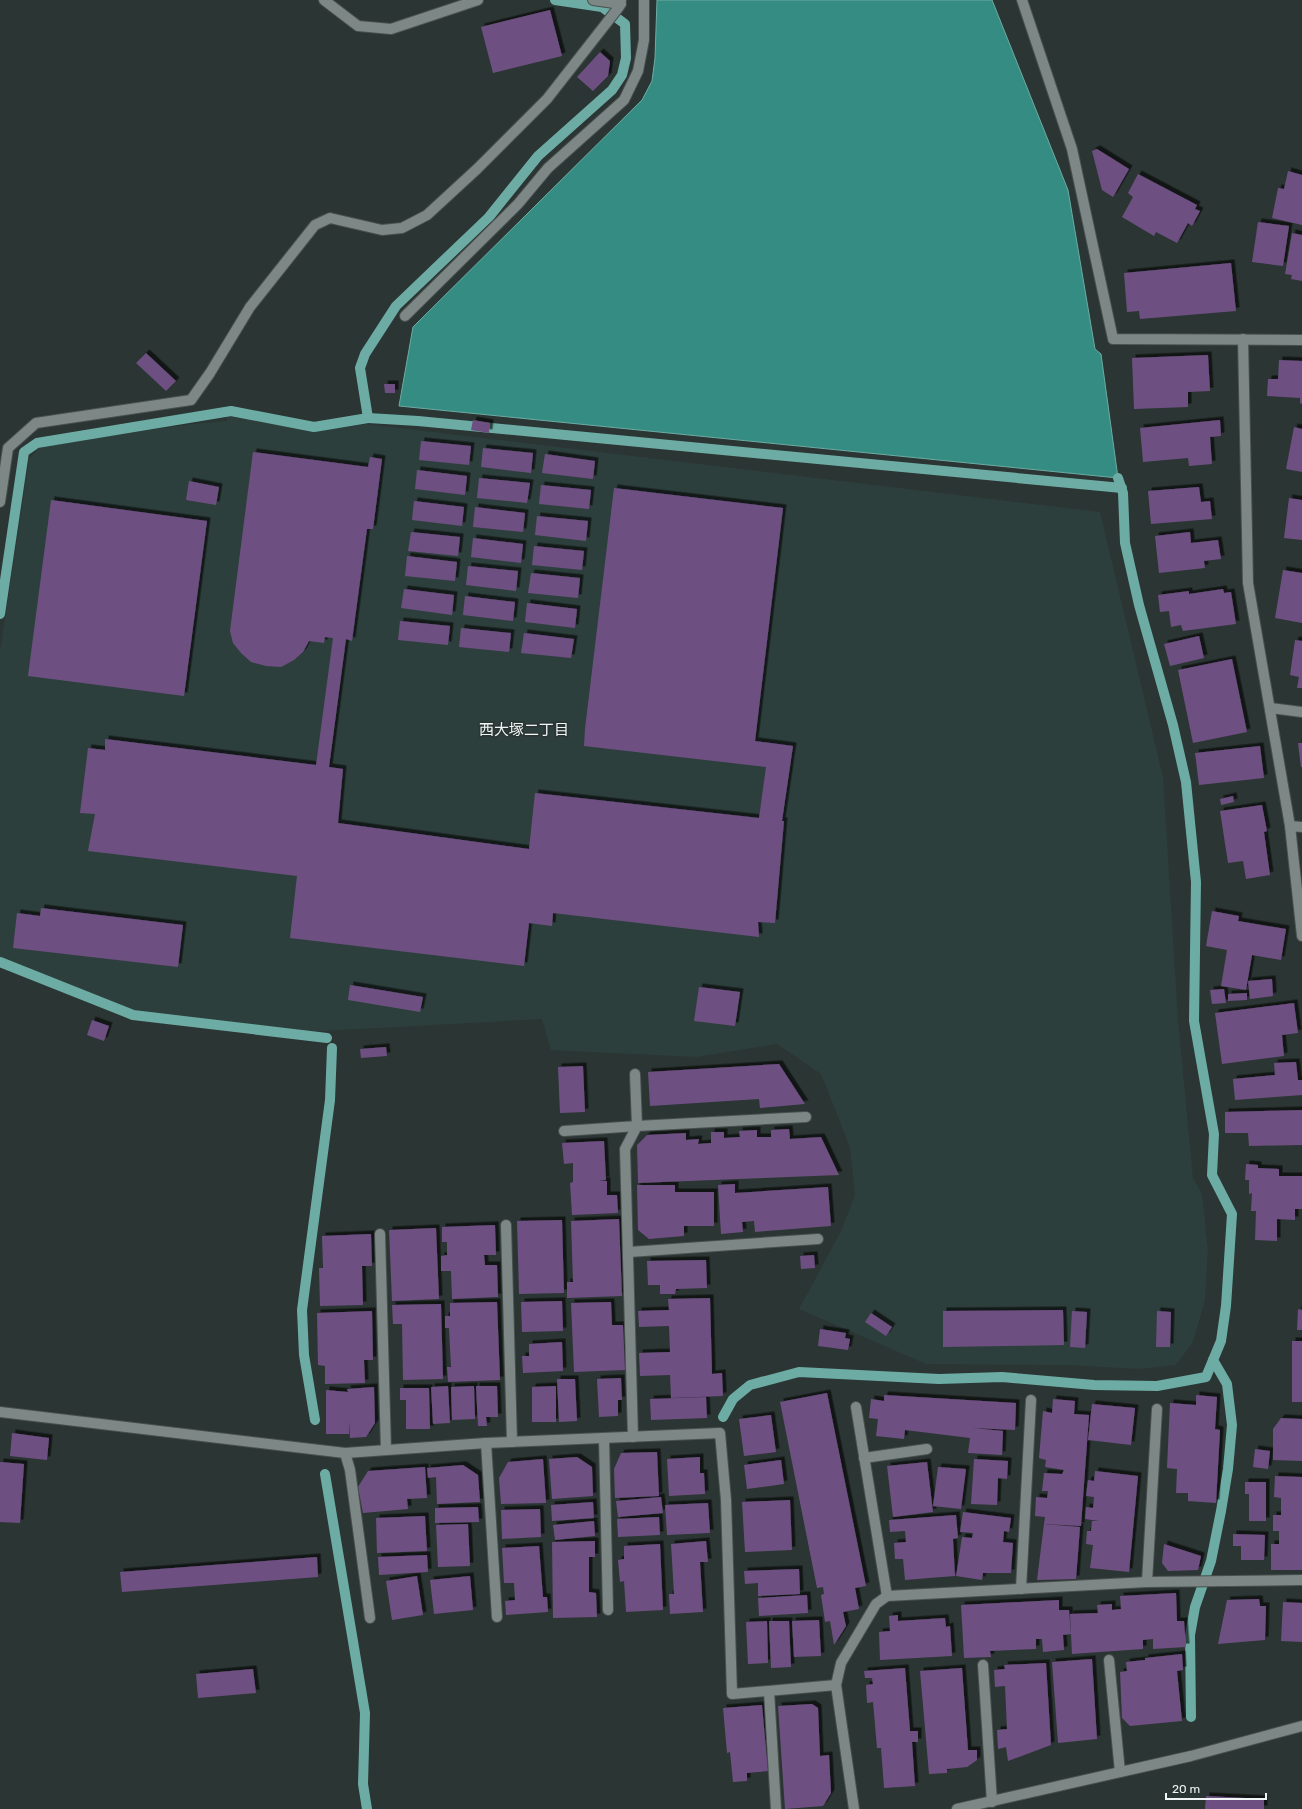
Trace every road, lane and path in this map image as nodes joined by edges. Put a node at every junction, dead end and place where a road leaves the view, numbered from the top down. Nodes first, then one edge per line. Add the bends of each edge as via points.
1 (324, 0) edge
2 (478, 0) edge
3 (593, 0) edge
4 (644, 0) edge
5 (1022, 0) edge
6 (621, 4) edge
7 (405, 316) dead end
8 (1243, 339) junction
9 (1302, 340) edge
10 (0, 502) edge
11 (1270, 708) junction
12 (1302, 712) edge
13 (1290, 826) junction
14 (1302, 827) edge
15 (1302, 936) edge
16 (635, 1074) dead end
17 (806, 1117) dead end
18 (636, 1126) junction
19 (564, 1131) dead end
20 (506, 1225) dead end
21 (380, 1234) dead end
22 (818, 1239) dead end
23 (629, 1252) junction
24 (1032, 1400) dead end
25 (856, 1408) dead end
26 (1157, 1409) dead end
27 (0, 1412) edge
28 (633, 1437) junction
29 (604, 1439) junction
30 (512, 1442) junction
31 (486, 1443) junction
32 (927, 1448) dead end
33 (386, 1450) junction
34 (346, 1453) junction
35 (864, 1458) junction
36 (1302, 1580) edge
37 (1147, 1582) junction
38 (1021, 1589) junction
39 (886, 1596) junction
40 (608, 1610) dead end
41 (496, 1616) dead end
42 (370, 1618) dead end
43 (1109, 1660) dead end
44 (983, 1665) dead end
45 (836, 1686) junction
46 (769, 1691) junction
47 (1302, 1726) edge
48 (1120, 1772) junction
49 (992, 1802) junction
50 (776, 1809) edge
51 (854, 1809) edge
52 (957, 1809) edge

1 - 2 street via 358,26 391,29
3 - 6 street
4 - 7 street via 644,40 638,71 624,100 548,168 518,204
5 - 8 street via 1072,148 1113,339
6 - 10 street via 547,99 427,215 402,228 382,230 330,218 315,225 250,308 191,400 36,423 8,448
8 - 9 street
8 - 11 street via 1248,583
11 - 12 street
11 - 13 street
13 - 14 street
13 - 15 street
16 - 18 street
17 - 18 street
18 - 19 street
18 - 23 street via 625,1149
20 - 30 street
21 - 33 street
22 - 23 street
23 - 28 street
24 - 38 street
25 - 35 street
26 - 37 street
27 - 34 street
28 - 29 street
28 - 46 street via 720,1433 726,1500 732,1694
29 - 30 street
29 - 40 street
30 - 31 street
31 - 33 street
31 - 41 street
32 - 35 street
33 - 34 street
34 - 42 street
35 - 39 street
36 - 37 street
37 - 38 street
38 - 39 street
39 - 45 street via 876,1604 841,1663
43 - 48 street
44 - 49 street
45 - 46 street
45 - 51 street
46 - 50 street
47 - 48 street
48 - 49 street
49 - 52 street

